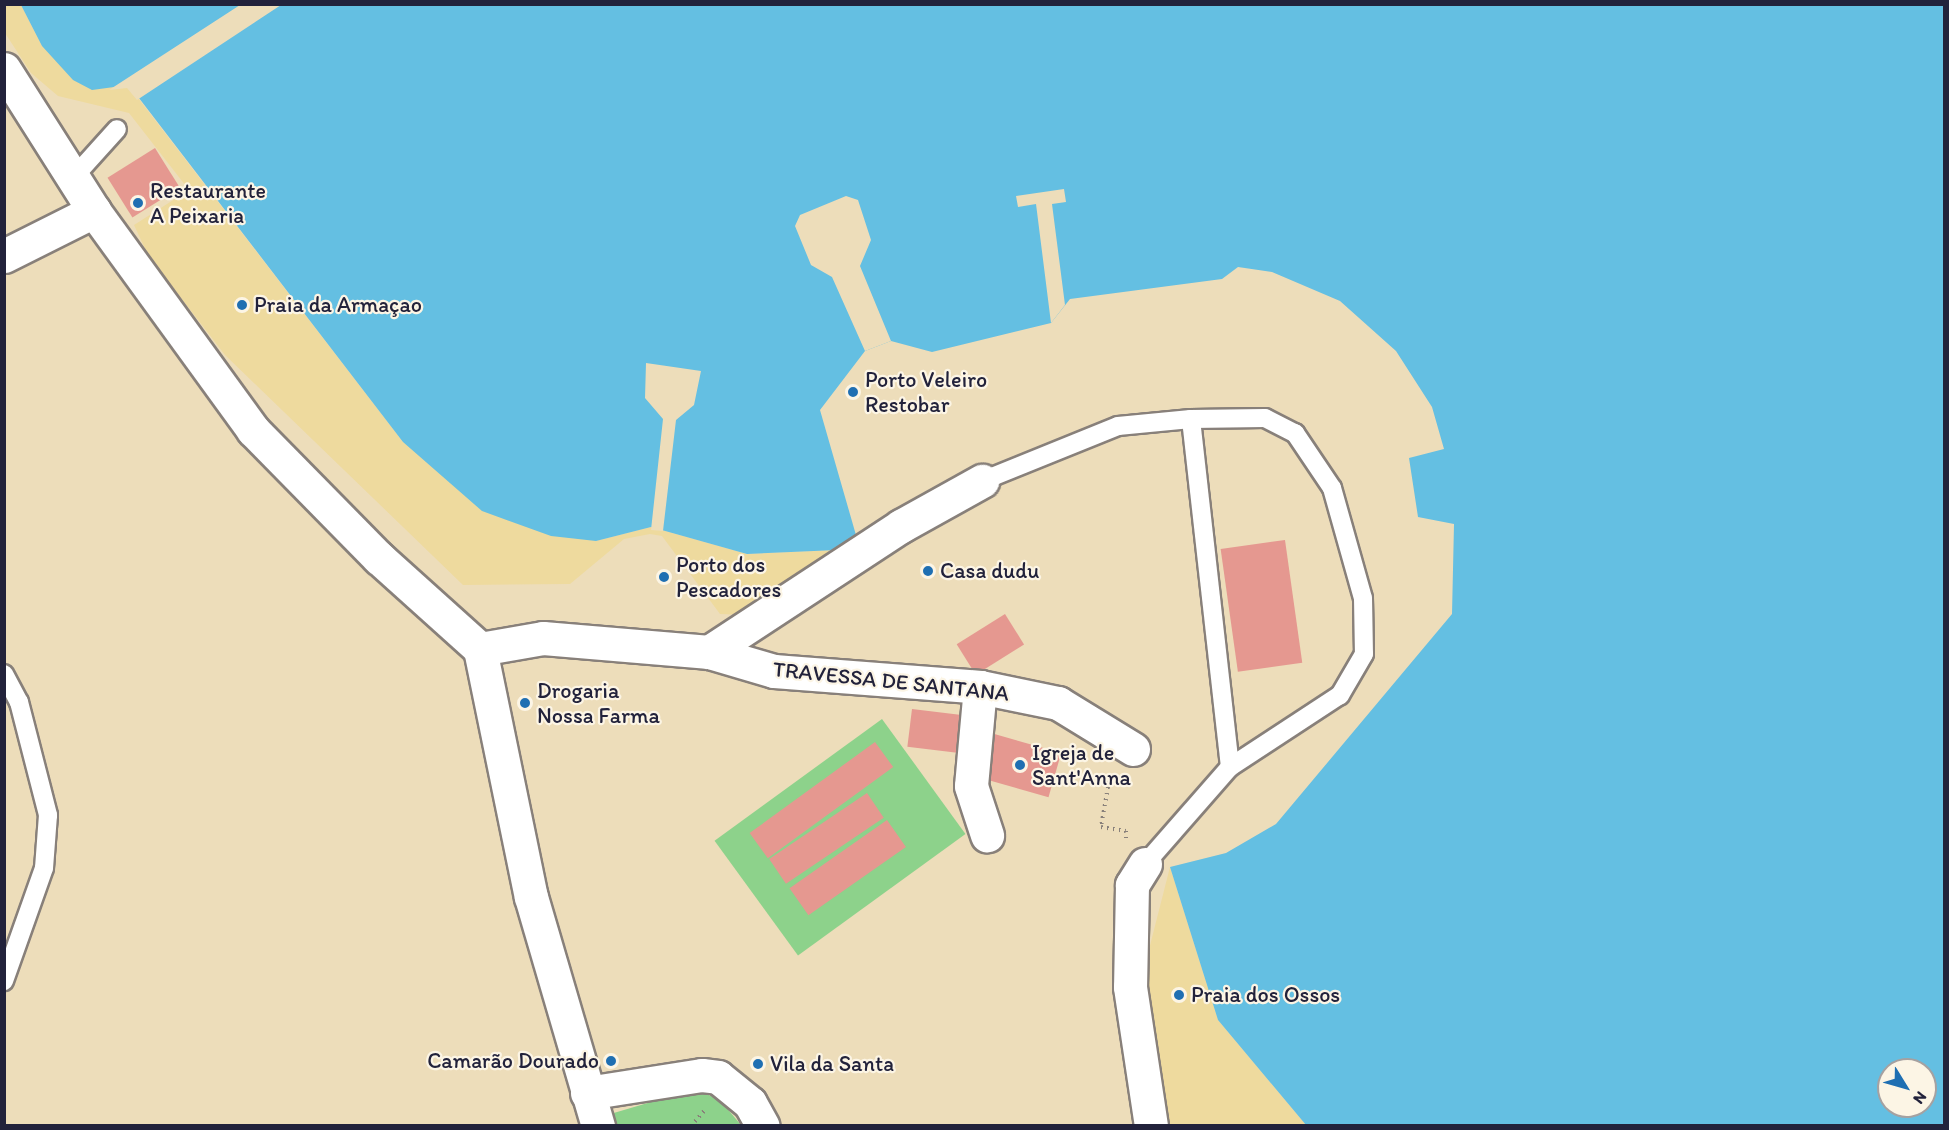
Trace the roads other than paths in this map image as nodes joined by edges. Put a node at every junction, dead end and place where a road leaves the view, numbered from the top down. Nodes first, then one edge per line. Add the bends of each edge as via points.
1 (4, 69) edge
2 (117, 129) dead end
3 (72, 179) junction
4 (94, 211) junction
5 (4, 256) edge
6 (1191, 419) junction
7 (982, 481) joint
8 (480, 649) junction
9 (709, 652) junction
10 (4, 674) edge
11 (980, 687) junction
12 (1133, 749) road end
13 (1230, 767) junction
14 (987, 835) dead end
15 (1138, 875) joint
16 (4, 981) edge
17 (587, 1093) junction
18 (598, 1125) edge
19 (763, 1125) edge
20 (1151, 1125) edge

1 - 3 street
2 - 3 lane
3 - 4 street
4 - 5 street
4 - 8 street via 253,430 379,558
6 - 7 lane via 1118,426
6 - 13 lane
6 - 13 lane via 1265,418 1295,433 1332,488 1363,598 1364,654 1340,695
7 - 9 street via 900,526
8 - 9 street, TRAVESSA DE SANTANA via 543,638
8 - 17 street via 531,897
9 - 11 street, TRAVESSA DE SANTANA via 774,671
10 - 16 lane via 19,702 48,815 44,868
11 - 12 street, TRAVESSA DE SANTANA via 1058,703
11 - 14 street via 971,786
13 - 15 lane
15 - 20 street via 1130,987
17 - 18 street
17 - 19 street via 702,1075 718,1077 750,1103

